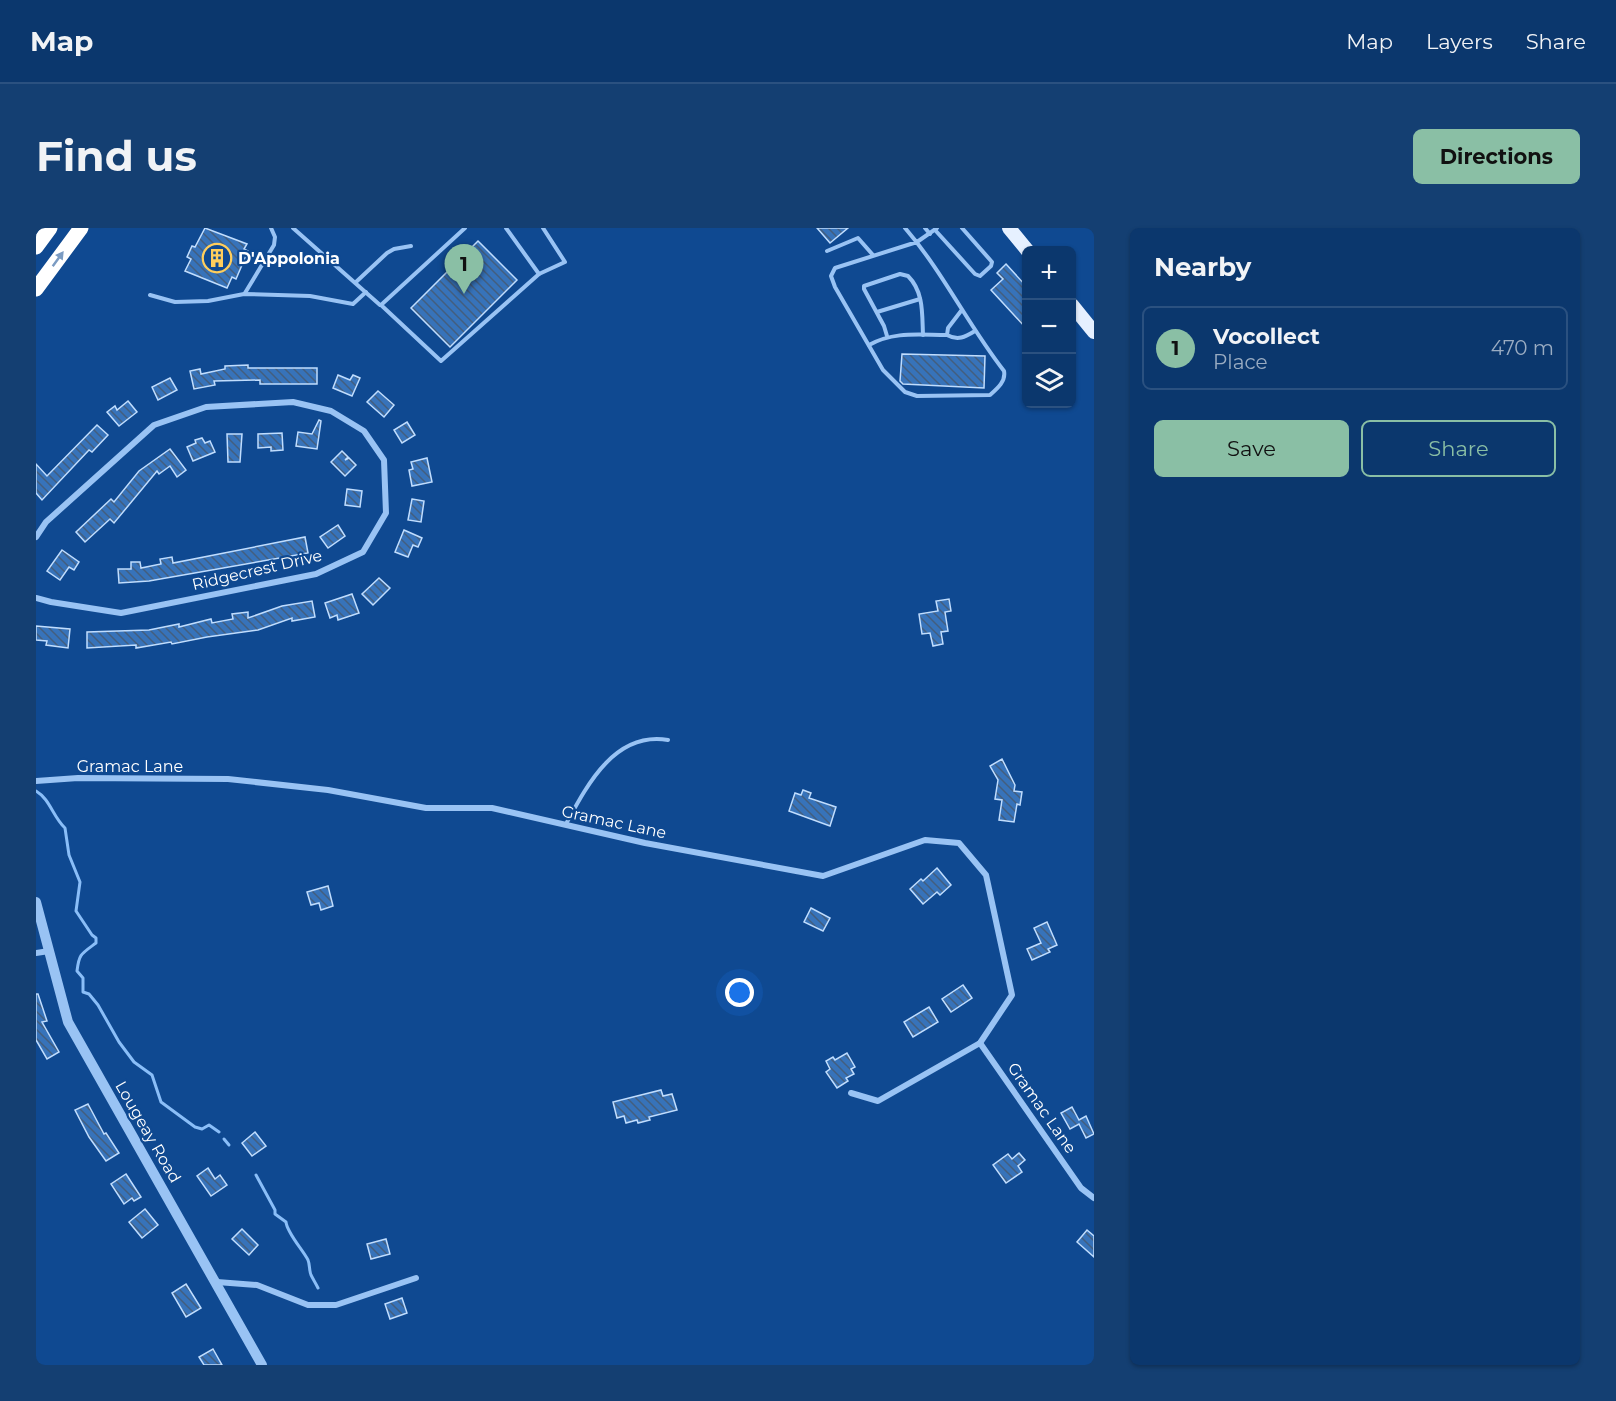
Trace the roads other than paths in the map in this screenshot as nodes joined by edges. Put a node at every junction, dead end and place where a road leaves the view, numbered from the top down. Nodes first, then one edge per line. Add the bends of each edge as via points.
1 (45, 228) edge
2 (50, 228) edge
3 (81, 228) edge
4 (271, 228) edge
5 (293, 228) edge
6 (465, 228) edge
7 (506, 228) edge
8 (543, 228) edge
9 (905, 228) edge
10 (925, 228) edge
11 (962, 228) edge
12 (1009, 228) edge
13 (936, 229) edge
14 (930, 234) junction
15 (917, 242) junction
16 (36, 246) edge
17 (411, 246) dead end
18 (1024, 246) edge
19 (828, 251) dead end
20 (873, 255) junction
21 (539, 273) junction
22 (356, 282) junction
23 (36, 289) edge
24 (366, 292) junction
25 (244, 294) junction
26 (150, 295) dead end
27 (920, 298) junction
28 (381, 305) junction
29 (961, 311) junction
30 (1076, 311) edge
31 (877, 312) junction
32 (975, 331) junction
33 (1094, 332) edge
34 (923, 335) junction
35 (947, 335) junction
36 (887, 336) junction
37 (868, 345) junction
38 (36, 537) edge
39 (36, 598) edge
40 (668, 740) dead end
41 (36, 781) edge
42 (566, 825) junction
43 (36, 902) edge
44 (49, 951) junction
45 (36, 953) edge
46 (980, 1043) junction
47 (851, 1093) dead end
48 (1094, 1198) edge
49 (416, 1278) dead end
50 (217, 1282) junction
51 (262, 1365) edge

1 - 16 highway
2 - 16 highway
23 -> 3 highway
4 - 25 lane via 274,245
5 - 22 lane
6 - 28 lane
7 - 21 lane
8 - 21 lane via 565,262
9 - 15 lane
10 - 14 lane
11 - 13 lane via 992,262 980,276
12 - 18 main road
13 - 14 lane
14 - 15 lane
15 - 20 lane
15 - 29 lane
17 - 22 lane via 387,253
19 - 20 lane via 858,238
20 - 37 lane via 835,268 831,276
21 - 28 lane via 441,361
22 - 24 lane
24 - 25 lane via 353,304 310,296
24 - 28 lane
25 - 26 lane via 175,302
27 - 31 lane
27 - 31 lane via 913,280 904,273 867,284 864,289
27 - 34 lane
29 - 32 lane
29 - 35 lane
30 - 33 main road
31 - 36 lane
32 - 35 lane via 958,339
32 - 37 lane via 1004,370 1000,386 986,397 917,396 905,392 883,370
34 - 35 lane
34 - 36 lane
36 - 37 lane
38 - 39 street, Ridgecrest Drive via 46,522 154,425 206,407 293,402 331,411 364,431 384,460 386,513 363,552 316,574 121,613
40 - 42 lane via 653,737 637,741 606,762
41 - 42 street, Gramac Lane via 228,779 328,790 426,808 492,808
42 - 46 street, Gramac Lane via 823,876 925,840 959,843 986,875 1012,995
43 - 44 street, Lougeay Road
44 - 45 street
44 - 50 street, Lougeay Road via 68,1022
46 - 47 street, Gramac Lane via 878,1101
46 - 48 street, Gramac Lane via 1081,1188
49 - 50 street via 336,1305 308,1305 257,1285
50 - 51 street, Lougeay Road

